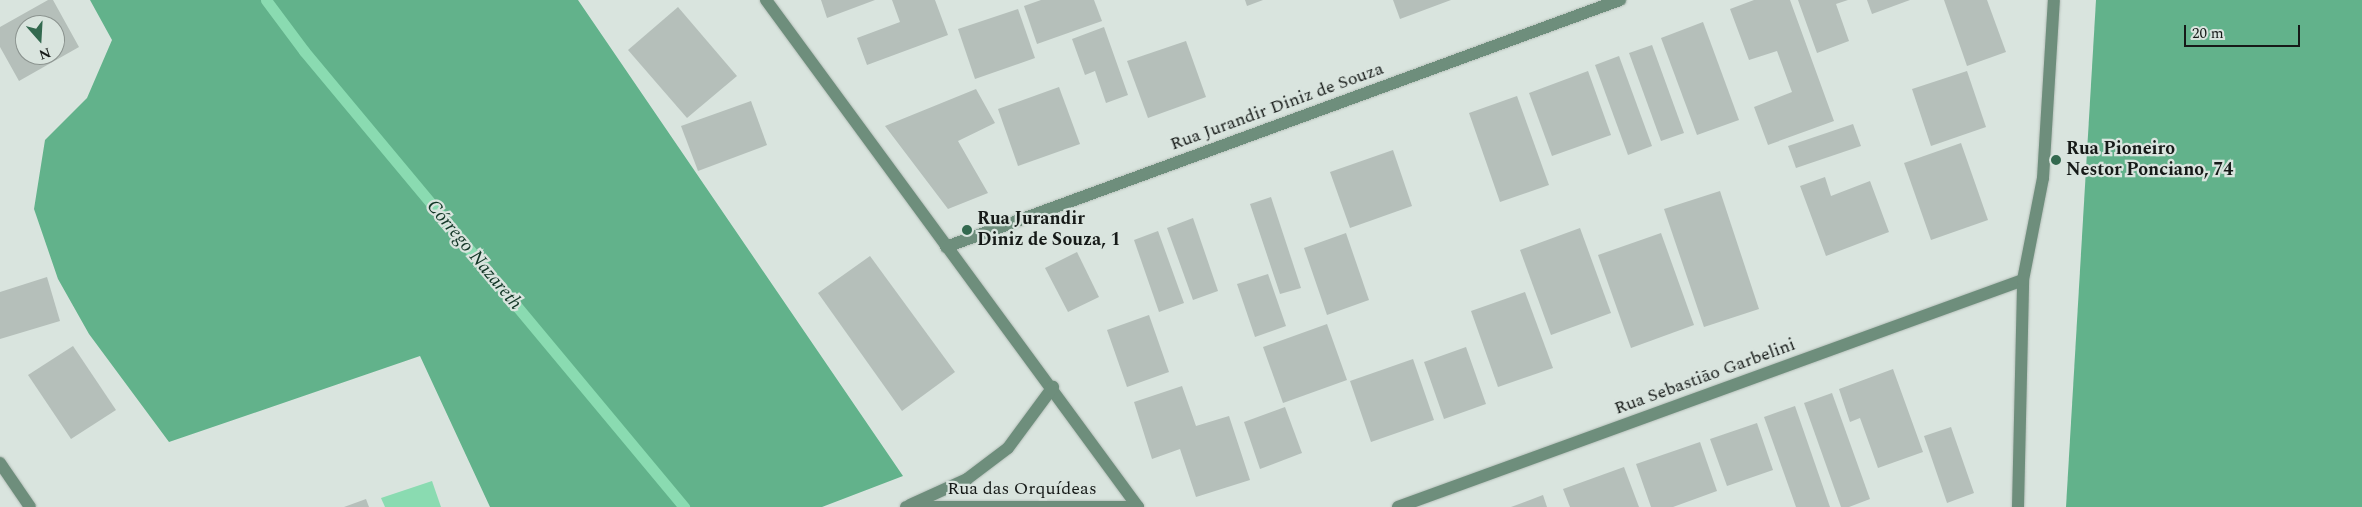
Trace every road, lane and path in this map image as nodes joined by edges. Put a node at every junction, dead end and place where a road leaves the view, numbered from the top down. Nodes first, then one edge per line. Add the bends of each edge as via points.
1 (766, 0) edge
2 (1620, 0) edge
3 (2054, 0) edge
4 (946, 247) junction
5 (2023, 280) junction
6 (1053, 387) junction
7 (0, 463) edge
8 (30, 507) edge
9 (906, 507) edge
10 (1138, 507) edge
11 (1398, 507) edge
12 (2018, 507) edge

1 - 4 street
2 - 4 street, Rua Jurandir Diniz de Souza
3 - 5 street via 2043,178
4 - 6 street
5 - 11 street, Rua Sebastião Garbelini
5 - 12 street
6 - 9 street, Rua das Orquídeas via 1008,448 967,478
6 - 10 street
7 - 8 street
9 - 10 street, Rua das Orquídeas

